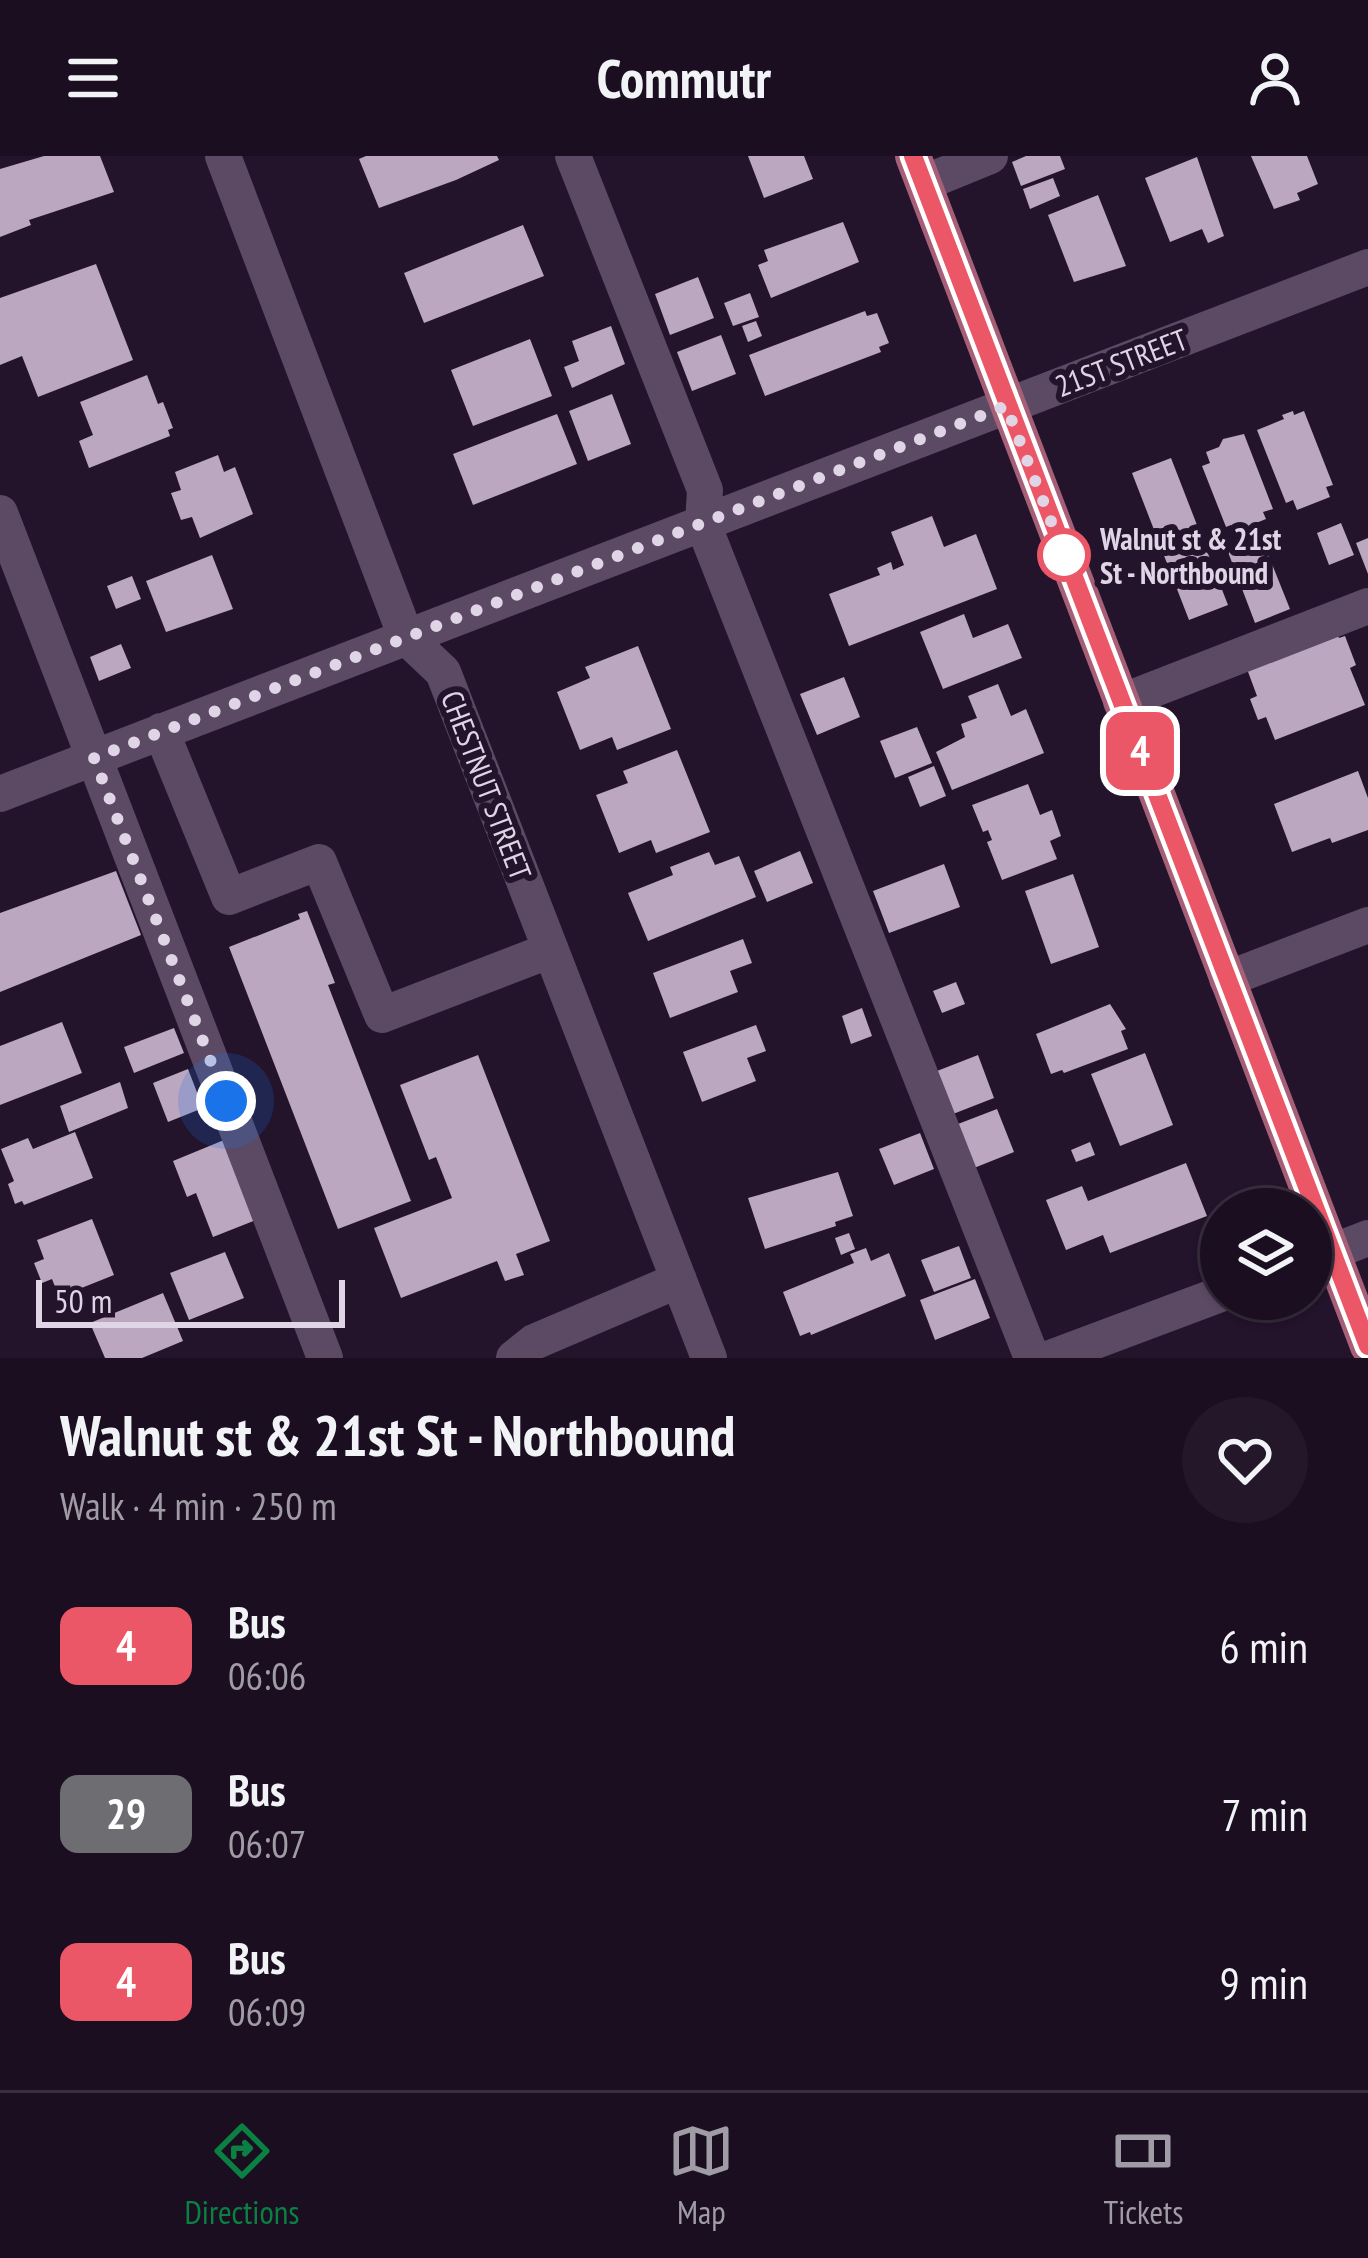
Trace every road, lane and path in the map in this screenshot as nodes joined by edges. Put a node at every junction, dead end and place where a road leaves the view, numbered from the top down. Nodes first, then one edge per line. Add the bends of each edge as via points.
1 (223, 156) edge
2 (573, 156) edge
3 (990, 156) edge
4 (918, 170) edge
5 (1368, 267) edge
6 (1006, 406) junction
7 (0, 513) edge
8 (703, 524) junction
9 (1368, 606) edge
10 (406, 637) junction
11 (1120, 702) junction
12 (161, 731) junction
13 (94, 758) junction
14 (0, 794) edge
15 (1368, 925) edge
16 (551, 950) junction
17 (1227, 979) junction
18 (1299, 1188) edge
19 (1368, 1238) edge
20 (1332, 1252) edge
21 (1332, 1276) edge
22 (679, 1280) junction
23 (1200, 1302) edge
24 (1368, 1346) edge
25 (325, 1358) edge
26 (514, 1358) edge
27 (709, 1358) edge
28 (1032, 1358) edge
29 (1051, 1358) edge

1 - 10 street, CHESTNUT STREET
2 - 8 street via 705,490
3 - 4 street
4 - 6 main road
5 - 6 street, 21ST STREET
6 - 8 street, 21ST STREET
6 - 11 main road
7 - 13 street
8 - 10 street, 21ST STREET
8 - 28 street
9 - 11 street
10 - 12 street, 21ST STREET
10 - 16 street, CHESTNUT STREET via 443,672
11 - 17 main road
12 - 13 street, 21ST STREET
12 - 16 street via 230,898 319,862 382,1016
13 - 14 street, 21ST STREET
13 - 25 street
15 - 17 street
16 - 22 street, CHESTNUT STREET
17 - 18 main road
19 - 20 street
21 - 24 main road
22 - 26 street
22 - 27 street, CHESTNUT STREET
23 - 29 street

